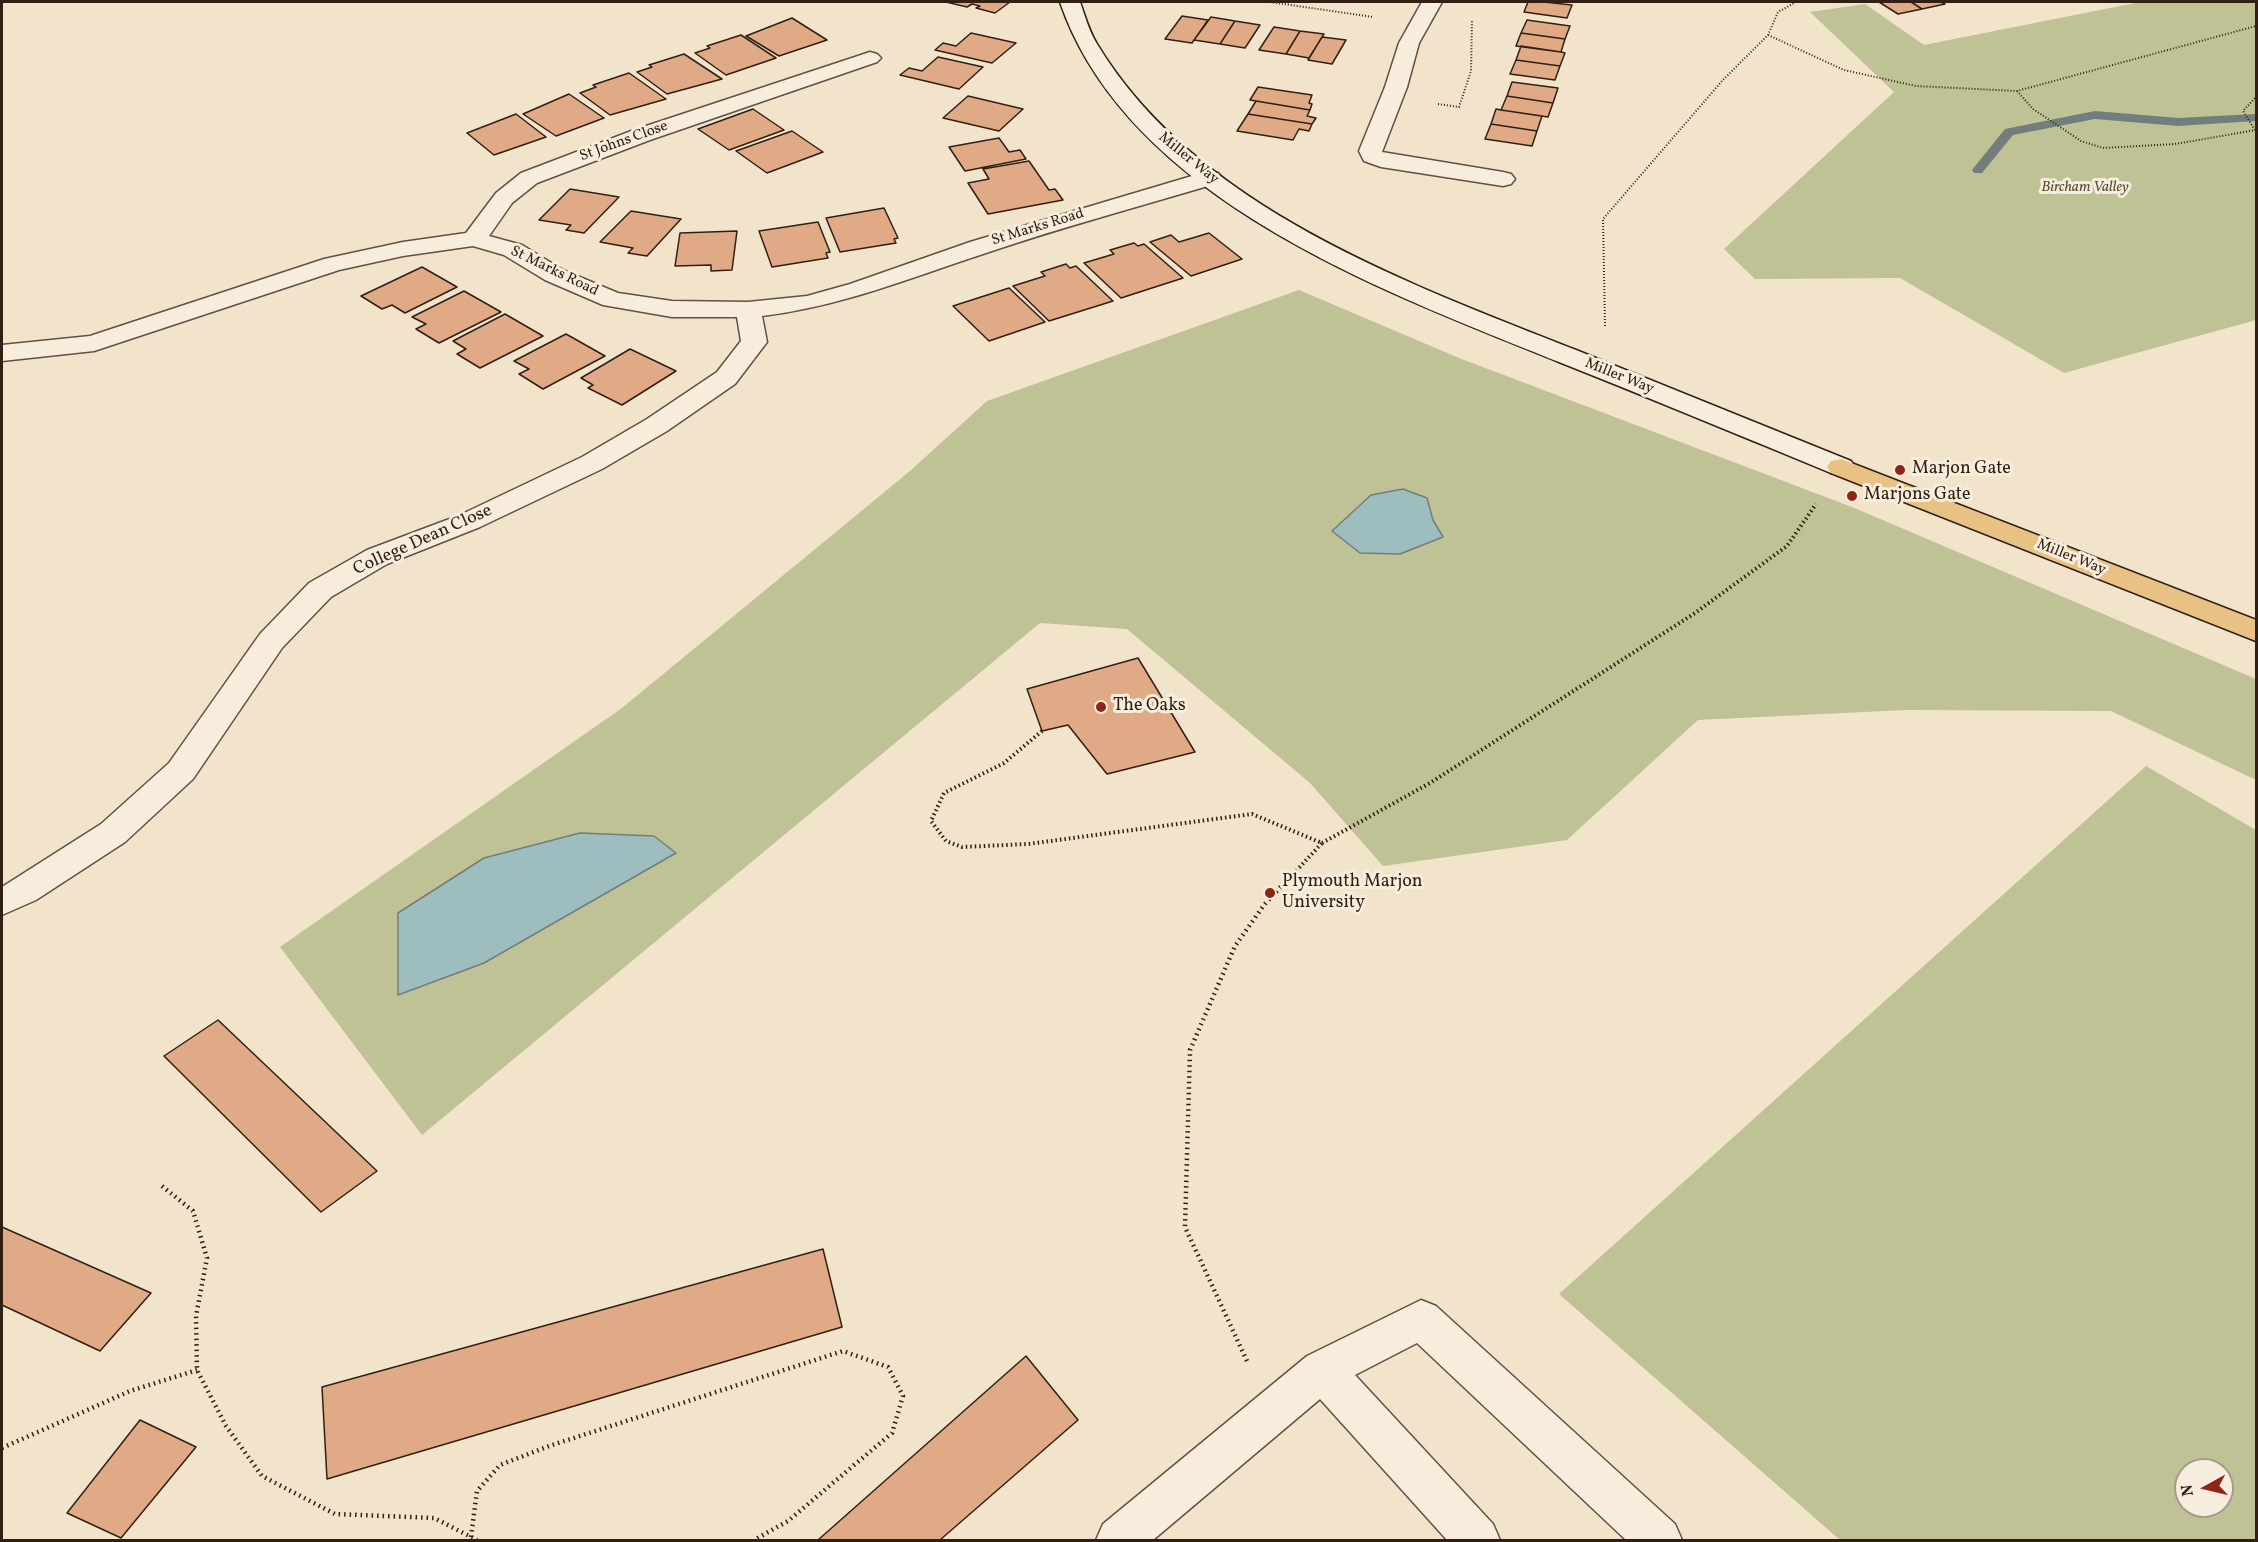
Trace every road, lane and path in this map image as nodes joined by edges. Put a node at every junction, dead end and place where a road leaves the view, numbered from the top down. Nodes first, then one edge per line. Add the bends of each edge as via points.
1 (1070, 2) edge
2 (1270, 2) edge
3 (1432, 2) edge
4 (1796, 2) edge
5 (1472, 13) dead end
6 (1364, 16) dead end
7 (2256, 26) edge
8 (1768, 35) junction
9 (870, 57) dead end
10 (798, 82) junction
11 (2018, 91) junction
12 (1394, 92) junction
13 (824, 97) dead end
14 (2256, 97) edge
15 (2256, 130) edge
16 (1210, 178) junction
17 (1503, 179) dead end
18 (474, 239) junction
19 (748, 310) junction
20 (2, 353) edge
21 (1586, 364) junction
22 (1841, 467) junction
23 (2256, 632) edge
24 (1042, 731) dead end
25 (1322, 843) junction
26 (2, 902) edge
27 (162, 1186) dead end
28 (197, 1370) junction
29 (1322, 1370) junction
30 (1276, 1409) junction
31 (2, 1448) edge
32 (471, 1536) junction
33 (477, 1540) edge
34 (754, 1540) edge
35 (1119, 1540) edge
36 (1477, 1540) edge
37 (1659, 1540) edge

1 - 16 street, Miller Way via 1086,44 1113,85 1152,131
2 - 6 path
3 - 12 street via 1409,43
4 - 8 path via 1778,12
5 - 12 path via 1471,71 1458,106
7 - 11 path
8 - 11 path via 1844,70 1916,86
8 - 21 path via 1722,81 1603,219 1607,322
9 - 10 street, St Johns Close
10 - 13 street
10 - 18 street, St Johns Close via 528,178 504,198
11 - 15 path via 2033,109 2081,141 2103,148 2175,144
12 - 17 street via 1370,151 1372,156
14 - 15 path via 2243,111
16 - 19 street, St Marks Road via 940,259 859,290 808,303
16 - 21 street, Miller Way via 1260,214 1368,272
18 - 19 street, St Marks Road via 513,250 554,275 612,300 672,309
18 - 20 street, St Marks Road via 333,264 94,343
19 - 26 street, College Dean Close via 754,342 726,378 657,425 592,464 470,521 377,557 320,590 271,640 181,771 113,833
21 - 22 street, Miller Way
22 - 23 main road, Miller Way
22 - 25 path via 1787,546 1778,553 1695,613 1430,783
24 - 25 path via 1004,763 944,793 931,821 946,841 962,847 1028,844 1252,814
25 - 30 path via 1264,904 1235,946 1190,1050 1185,1227 1259,1386
27 - 28 path via 193,1211 207,1258 196,1316
28 - 31 path via 130,1391
28 - 32 path via 226,1426 262,1476 334,1514 434,1518
29 - 30 street
29 - 36 street
29 - 37 street via 1421,1319
30 - 35 street
32 - 33 path
32 - 34 path via 477,1491 500,1465 843,1351 888,1367 903,1396 892,1433 788,1521

